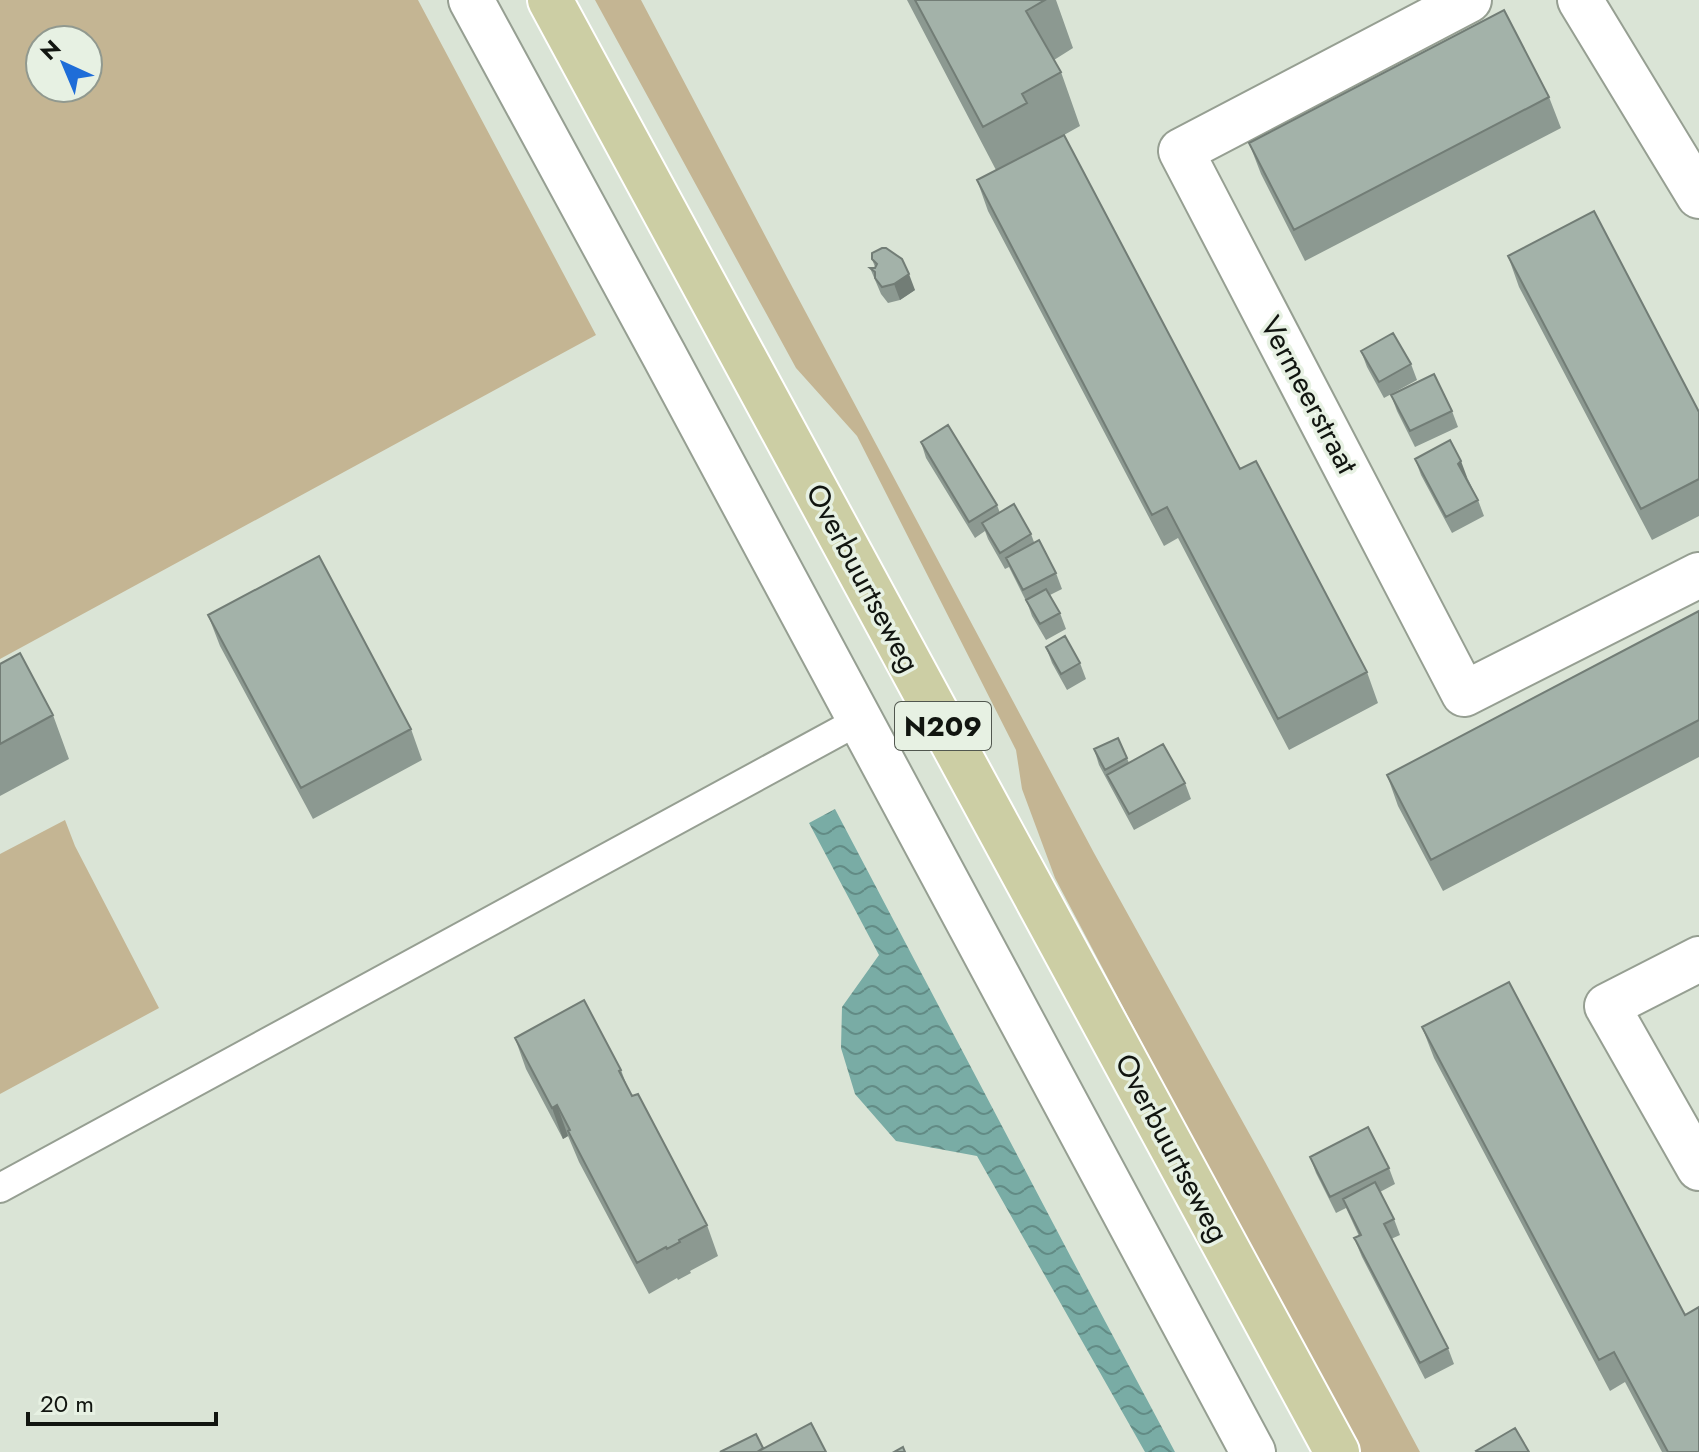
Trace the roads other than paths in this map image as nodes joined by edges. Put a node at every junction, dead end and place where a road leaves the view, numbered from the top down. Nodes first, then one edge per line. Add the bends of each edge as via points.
1 (471, 0) edge
2 (550, 0) edge
3 (1469, 0) edge
4 (1580, 0) edge
5 (1699, 196) edge
6 (1699, 575) edge
7 (860, 720) junction
8 (1699, 959) edge
9 (1699, 1168) edge
10 (0, 1188) edge
11 (1253, 1452) edge
12 (1337, 1452) edge

1 - 7 street
2 - 12 main road, Overbuurtseweg / N209
3 - 6 street, Vermeerstraat via 1181,151 1464,694
4 - 5 street
7 - 10 lane
7 - 11 street
8 - 9 street via 1607,1006

